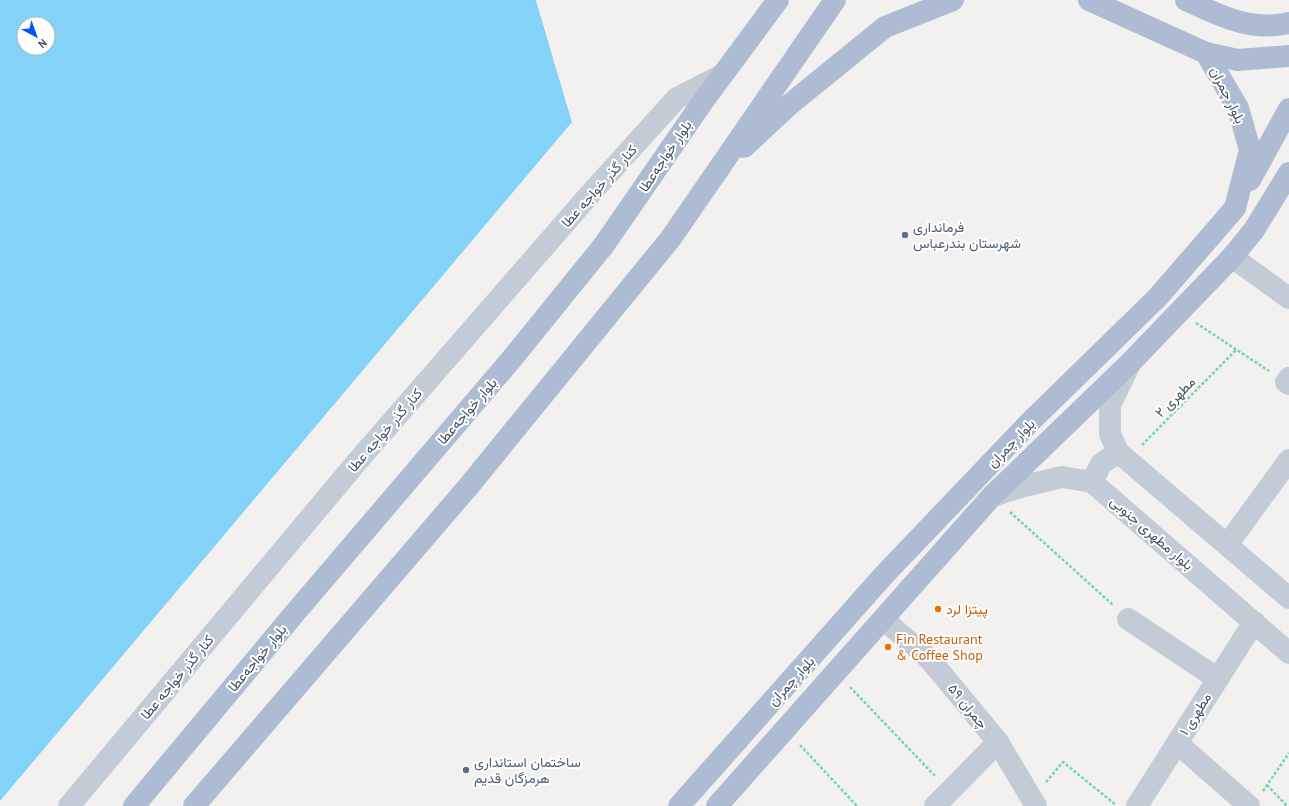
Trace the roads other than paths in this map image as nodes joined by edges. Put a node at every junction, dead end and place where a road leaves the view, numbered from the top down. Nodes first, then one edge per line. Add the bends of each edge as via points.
1 (778, 0) edge
2 (835, 0) edge
3 (953, 0) edge
4 (1089, 0) edge
5 (1186, 0) edge
6 (1289, 23) edge
7 (1206, 53) junction
8 (1289, 56) edge
9 (722, 76) junction
10 (1289, 109) edge
11 (1289, 173) edge
12 (712, 176) junction
13 (1235, 208) junction
14 (1232, 257) junction
15 (1289, 298) edge
16 (1130, 363) junction
17 (1123, 456) junction
18 (1289, 460) edge
19 (1092, 482) junction
20 (992, 496) junction
21 (1227, 545) junction
22 (1289, 598) edge
23 (1128, 619) road end
24 (884, 620) junction
25 (1254, 622) junction
26 (1289, 653) edge
27 (1218, 679) junction
28 (998, 742) junction
29 (1177, 743) junction
30 (943, 799) edge
31 (1254, 801) edge
32 (1034, 803) edge
33 (69, 806) edge
34 (134, 806) edge
35 (194, 806) edge
36 (680, 806) edge
37 (719, 806) edge
38 (1137, 806) edge

1 - 9 main road, بلوار خواجه‌عطا
2 - 12 main road
3 - 12 main road via 886,27 789,105
4 - 7 main road
5 - 6 main road via 1245,24 1261,26
7 - 8 main road via 1238,60
7 - 13 main road, بلوار چمران via 1238,108 1250,150
9 - 33 street, کنار گذر خواجه عطا via 677,98 596,188 356,463
9 - 34 main road, بلوار خواجه‌عطا via 604,245 510,361
10 - 13 main road
11 - 14 main road, بلوار چمران via 1254,230
12 - 35 main road via 671,238 468,487
13 - 36 main road, بلوار چمران via 1158,297 1032,420 884,575
14 - 15 street
14 - 16 main road, بلوار چمران
16 - 17 street via 1110,406 1110,434
16 - 20 main road, بلوار چمران
17 - 19 street via 1101,464
17 - 21 street
18 - 21 street
19 - 20 street via 1062,477
19 - 25 street, بلوار مطهری جنوبی
20 - 24 main road, بلوار چمران
21 - 22 street
23 - 27 street
24 - 28 street, چمران ۵۹ via 926,656
24 - 37 main road, بلوار چمران
25 - 26 street, بلوار مطهری جنوبی
25 - 27 street, مطهری ۱
27 - 29 street, مطهری ۱
28 - 30 street
28 - 32 street, چمران ۵۹
29 - 31 street
29 - 38 street, مطهری ۱

